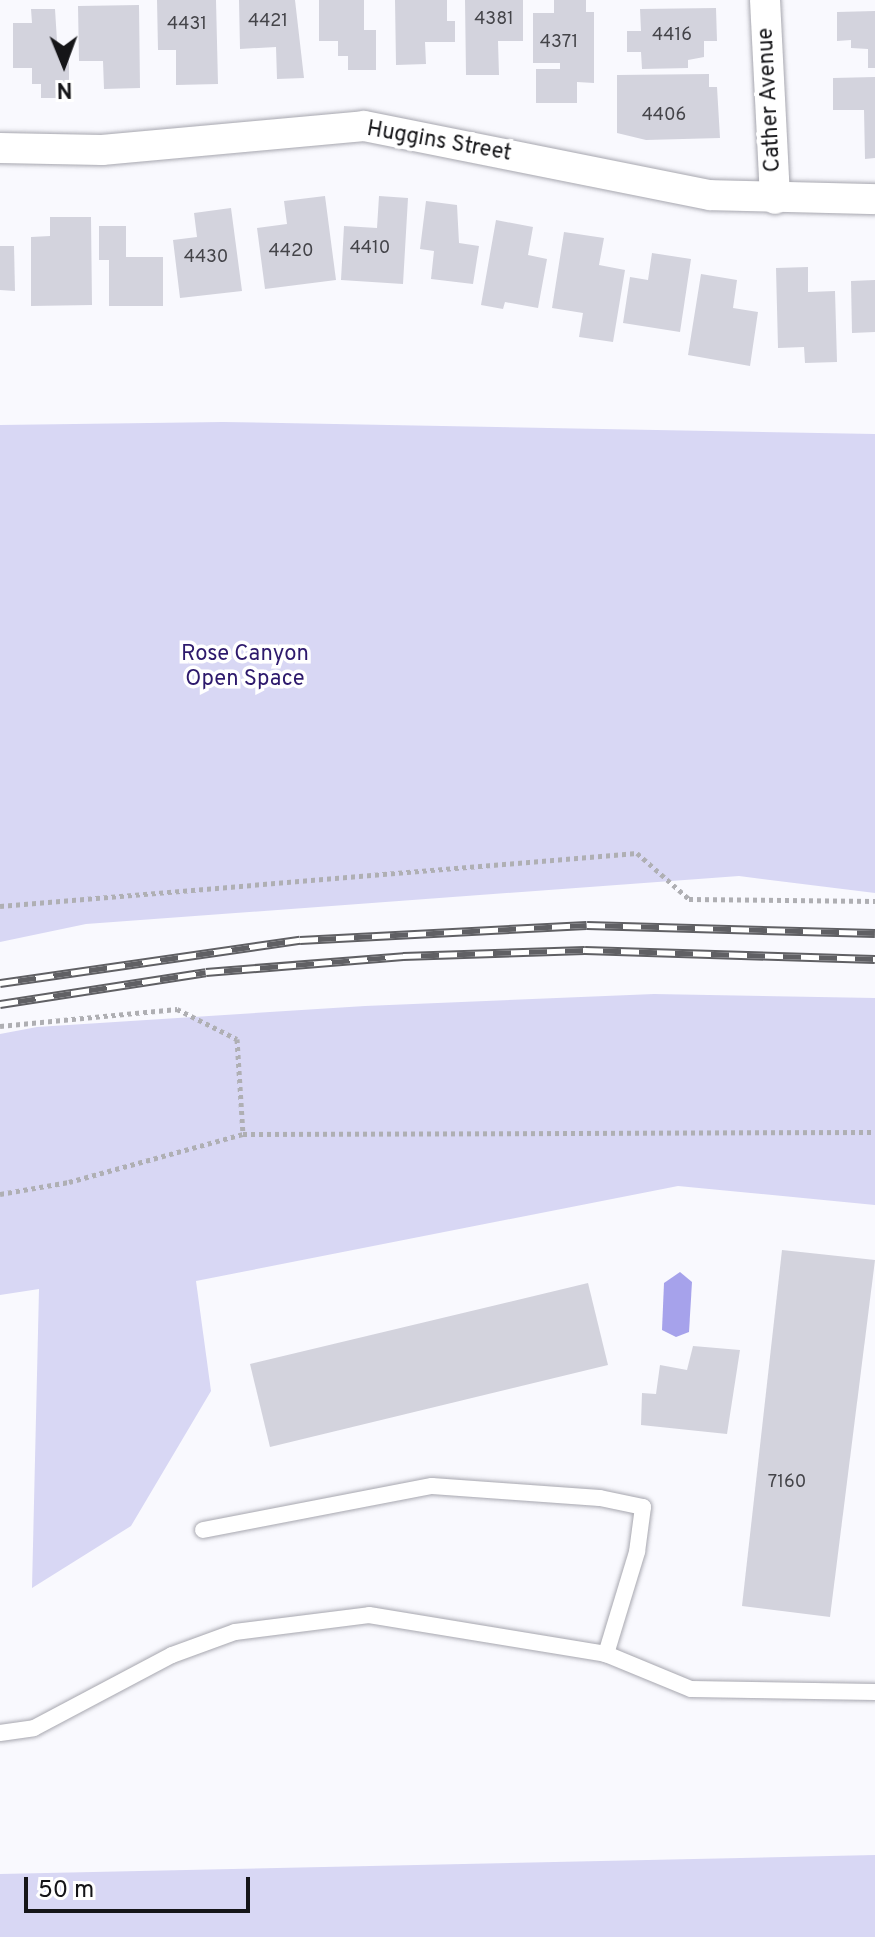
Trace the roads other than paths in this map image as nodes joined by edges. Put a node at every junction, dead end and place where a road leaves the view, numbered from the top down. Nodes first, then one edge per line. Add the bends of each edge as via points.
1 (765, 0) edge
2 (0, 148) edge
3 (775, 199) junction
4 (875, 199) edge
5 (203, 1530) dead end
6 (606, 1654) junction
7 (875, 1692) edge
8 (0, 1733) edge

1 - 3 street, Cather Avenue
2 - 3 street, Huggins Street via 102,150 364,126 710,195
3 - 4 street, Huggins Street
5 - 6 lane via 432,1486 600,1498 643,1507 637,1552
6 - 7 lane via 691,1689
6 - 8 lane via 369,1615 250,1630 172,1655 34,1728

